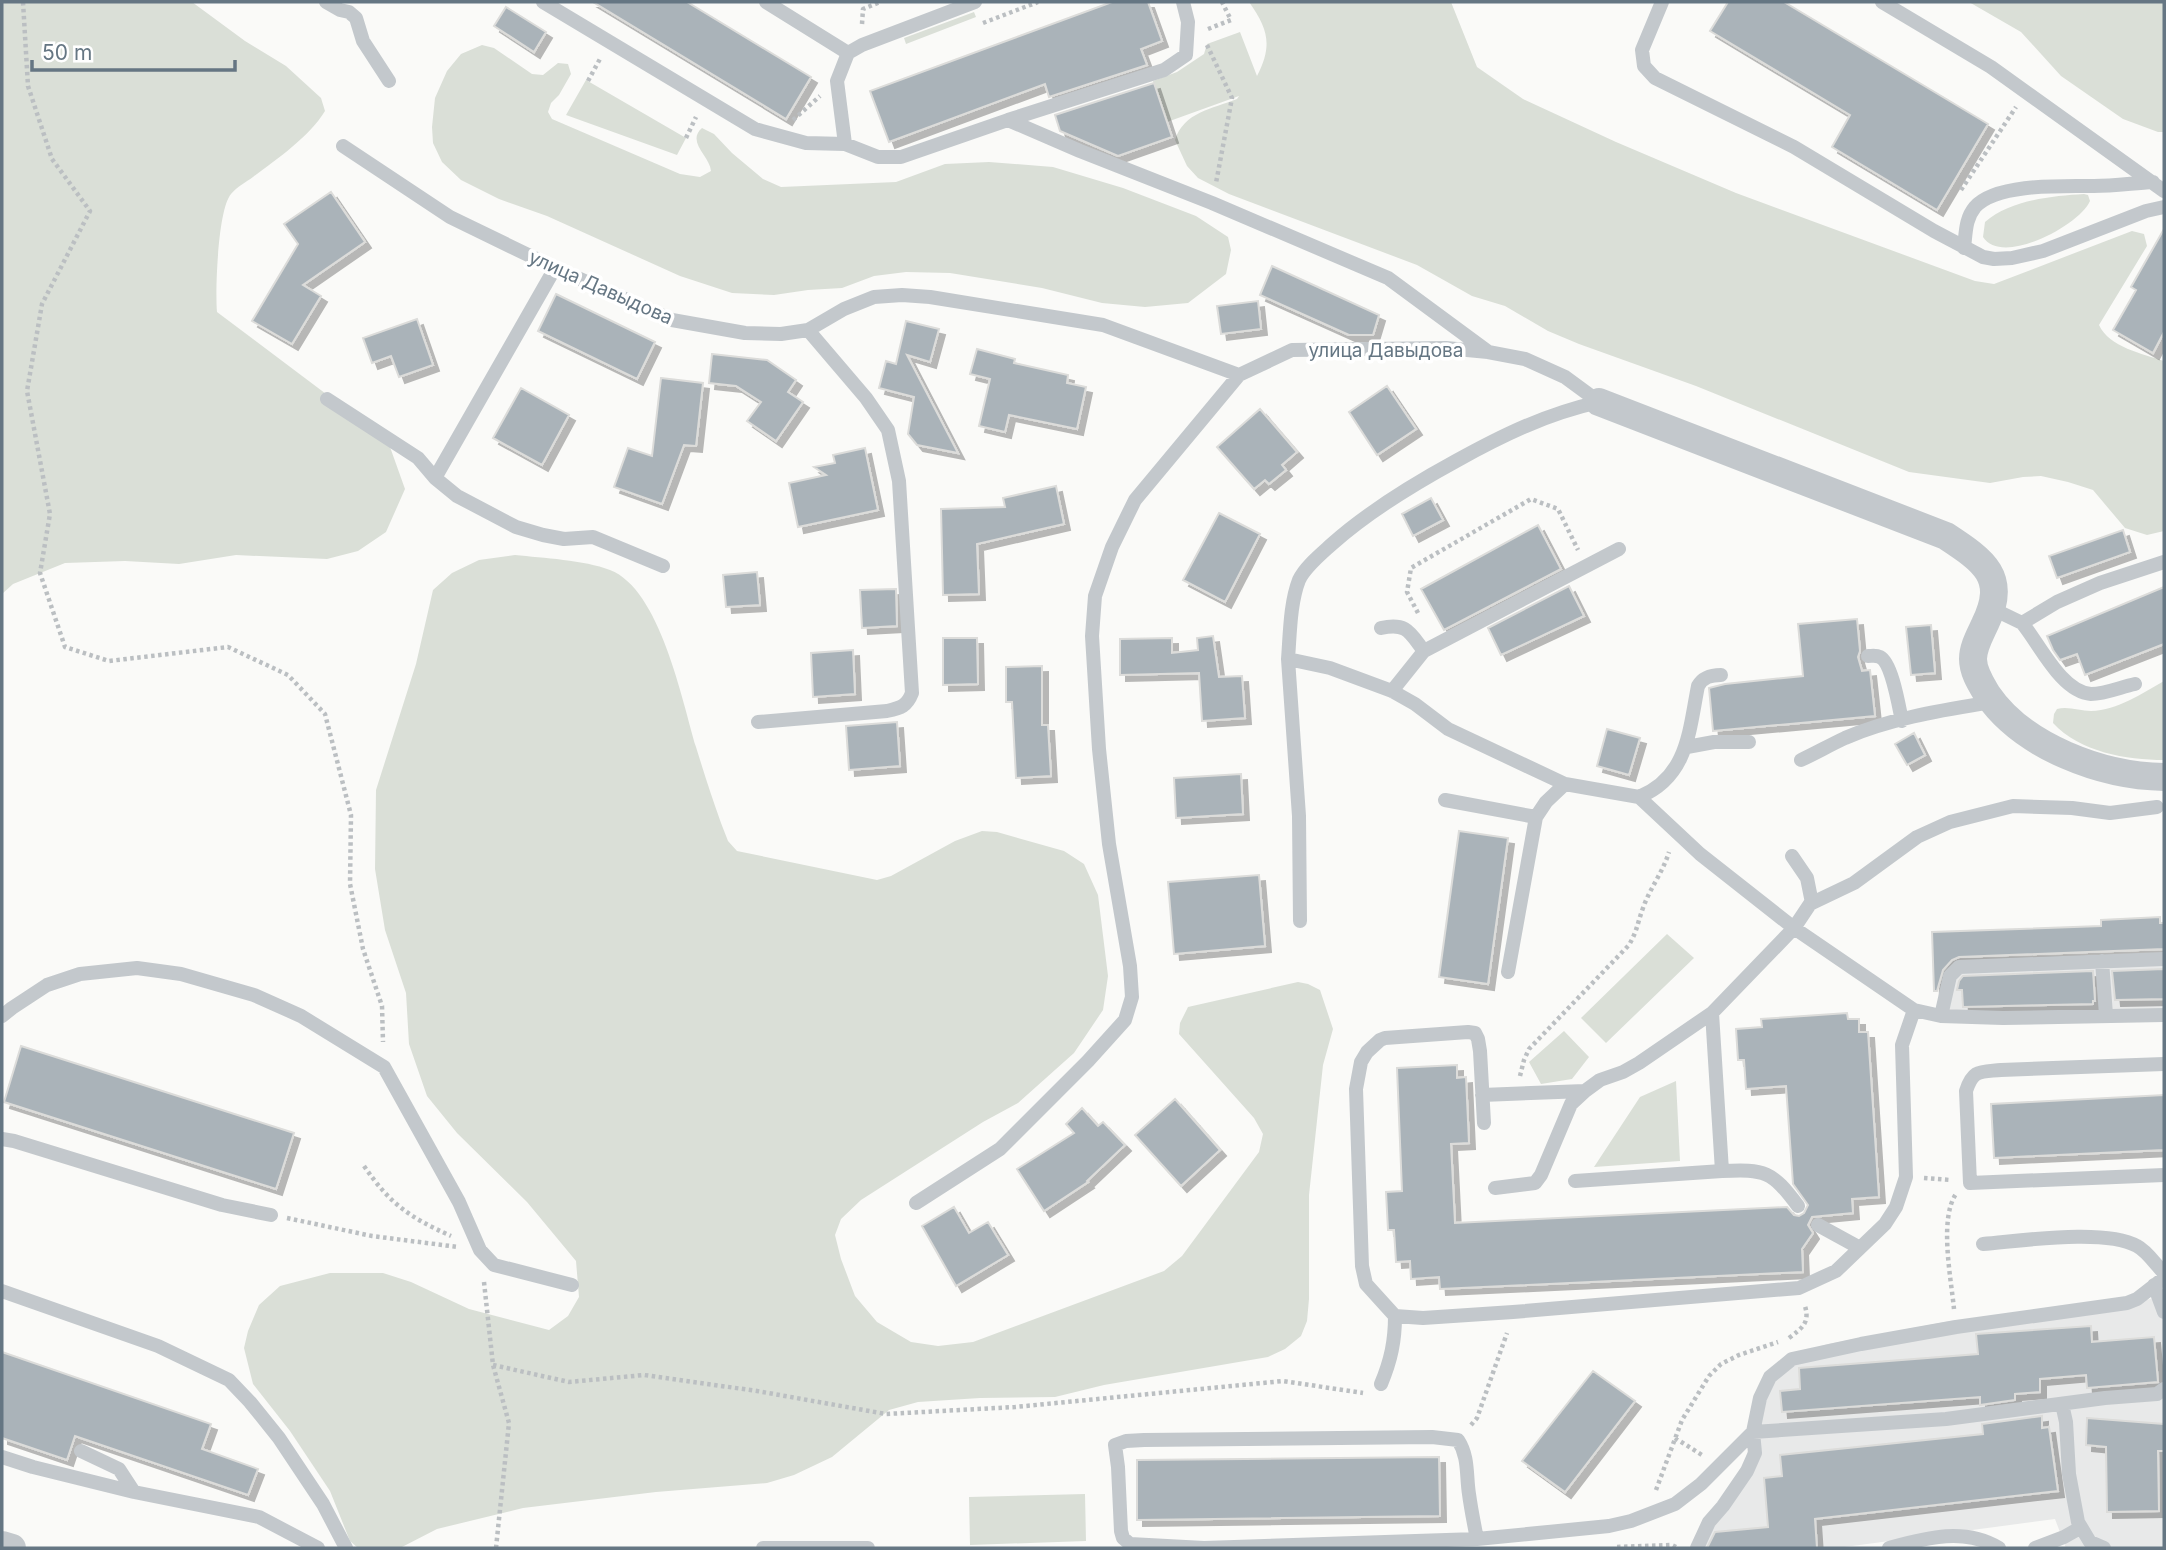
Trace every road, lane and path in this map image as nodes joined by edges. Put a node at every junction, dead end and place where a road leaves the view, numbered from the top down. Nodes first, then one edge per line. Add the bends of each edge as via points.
1 (23, 2) edge
2 (326, 2) edge
3 (542, 2) edge
4 (766, 2) edge
5 (880, 2) edge
6 (975, 2) edge
7 (1038, 2) edge
8 (1183, 2) edge
9 (1222, 2) edge
10 (1662, 2) edge
11 (1882, 2) edge
12 (350, 7) edge
13 (863, 9) dead end
14 (993, 19) junction
15 (995, 25) dead end
16 (975, 26) dead end
17 (1207, 29) dead end
18 (1206, 43) dead end
19 (848, 53) junction
20 (389, 80) dead end
21 (837, 81) junction
22 (2026, 92) junction
23 (1009, 120) junction
24 (790, 122) dead end
25 (845, 144) junction
26 (343, 146) dead end
27 (2159, 187) edge
28 (1212, 203) junction
29 (2164, 207) edge
30 (1934, 230) junction
31 (1964, 248) junction
32 (555, 268) junction
33 (808, 331) junction
34 (1488, 352) junction
35 (1239, 375) junction
36 (327, 399) dead end
37 (1599, 402) junction
38 (435, 478) junction
39 (1619, 549) dead end
40 (2164, 562) edge
41 (663, 566) dead end
42 (1587, 566) junction
43 (1993, 609) junction
44 (2022, 623) junction
45 (1381, 628) dead end
46 (1429, 648) junction
47 (1868, 656) dead end
48 (1288, 659) junction
49 (1721, 675) dead end
50 (2135, 684) dead end
51 (1392, 691) junction
52 (1993, 702) junction
53 (1902, 720) junction
54 (758, 722) dead end
55 (1749, 742) dead end
56 (1686, 747) junction
57 (1801, 761) dead end
58 (2164, 777) edge
59 (1565, 784) junction
60 (1639, 797) junction
61 (1445, 800) dead end
62 (2157, 807) dead end
63 (1536, 817) junction
64 (1675, 833) junction
65 (1791, 856) dead end
66 (1812, 903) junction
67 (1300, 921) dead end
68 (1794, 928) junction
69 (2164, 958) edge
70 (2102, 961) junction
71 (1508, 972) dead end
72 (1914, 1010) junction
73 (1712, 1013) junction
74 (2106, 1015) junction
75 (2164, 1015) edge
76 (2, 1016) edge
77 (1941, 1016) junction
78 (2164, 1064) edge
79 (384, 1067) junction
80 (1585, 1091) junction
81 (1517, 1094) junction
82 (1482, 1095) junction
83 (1484, 1123) dead end
84 (2, 1139) edge
85 (363, 1166) dead end
86 (1722, 1171) junction
87 (2164, 1175) edge
88 (1906, 1177) junction
89 (1575, 1181) dead end
90 (1969, 1182) junction
91 (1495, 1188) dead end
92 (916, 1203) dead end
93 (1798, 1206) dead end
94 (271, 1215) joint
95 (1818, 1225) dead end
96 (1983, 1244) dead end
97 (1860, 1248) junction
98 (480, 1250) junction
99 (2161, 1279) edge
100 (572, 1285) dead end
101 (1799, 1288) junction
102 (2, 1291) edge
103 (1513, 1312) junction
104 (2164, 1312) edge
105 (1395, 1316) junction
106 (1956, 1327) junction
107 (493, 1365) junction
108 (1381, 1384) joint
109 (2164, 1389) edge
110 (2062, 1404) junction
111 (1753, 1432) junction
112 (1675, 1438) junction
113 (1458, 1440) junction
114 (81, 1451) dead end
115 (2, 1457) edge
116 (1720, 1466) junction
117 (134, 1492) junction
118 (1644, 1516) junction
119 (2080, 1528) junction
120 (1477, 1539) junction
121 (2, 1545) edge
122 (1672, 1545) dead end
123 (1632, 1546) dead end
124 (12, 1548) edge
125 (318, 1548) edge
126 (346, 1548) edge
127 (496, 1548) edge
128 (763, 1548) edge
129 (868, 1548) edge
130 (1697, 1548) edge
131 (1889, 1548) edge
132 (1999, 1548) edge
133 (2035, 1548) edge
134 (2104, 1548) edge

1 - 79 path via 28,86 52,159 90,211 42,304 27,391 50,514 40,573 65,647 109,660 228,647 288,675 324,714 351,815 350,884 363,949 382,1006
2 - 12 lane via 340,10
3 - 25 lane via 755,129 806,143
4 - 19 lane
5 - 13 path
6 - 19 lane
7 - 14 path
8 - 23 lane via 1189,36 1186,55 1164,70
9 - 17 path via 1231,20
10 - 30 lane via 1642,50 1644,66 1655,78 1794,147
11 - 22 lane
12 - 20 lane via 363,41
14 - 15 path
14 - 16 path
18 - 28 path via 1232,98
19 - 21 lane
21 - 24 path
21 - 25 lane
22 - 27 lane
22 - 30 path
23 - 25 lane via 901,158 878,157
23 - 28 lane
26 - 32 lane, улица Давыдова via 450,217
27 - 31 lane via 2059,185 1990,197 1976,205 1967,219
28 - 34 lane via 1388,278
29 - 31 lane via 2028,255 1994,259
30 - 31 lane
32 - 33 lane, улица Давыдова via 672,320 745,333
32 - 38 lane
33 - 35 lane, улица Давыдова via 874,297 930,297 1103,325
33 - 54 lane via 888,430 899,481 912,693 902,708 887,711
34 - 35 lane, улица Давыдова via 1446,348 1292,350
34 - 37 lane, улица Давыдова via 1525,359 1555,372
35 - 92 lane via 1135,500 1095,596 1091,636 1099,749 1109,844 1130,966 1132,997 1125,1020 1000,1149
36 - 38 lane via 418,458
37 - 43 street, улица Давыдова via 1946,536 1977,556 1985,568 1996,592
37 - 48 lane via 1566,409 1508,432 1416,482 1355,524 1300,578
38 - 41 lane via 457,496 516,527 564,539 593,537
39 - 42 lane
40 - 44 lane via 2100,583
42 - 46 lane
42 - 46 path via 1558,509 1531,499 1411,568 1407,592
43 - 44 lane
43 - 52 street via 1973,660
44 - 50 lane via 2054,670 2079,690 2101,693
45 - 46 lane via 1393,625 1409,630
46 - 51 lane
47 - 53 lane via 1880,657 1885,663
48 - 51 lane via 1330,668
48 - 67 lane via 1299,816
49 - 56 lane via 1712,675 1698,686
51 - 59 lane via 1448,729
52 - 53 lane
52 - 58 street via 2059,752 2140,777
53 - 57 lane via 1846,738
55 - 56 lane
56 - 60 lane via 1669,776
59 - 60 lane
59 - 63 lane
60 - 64 lane
61 - 63 lane
62 - 66 lane via 2110,813 2013,806 1950,822 1917,837 1854,883
63 - 71 lane
64 - 68 lane
64 - 81 path via 1629,945 1530,1049
65 - 66 lane via 1807,878
66 - 68 lane
68 - 72 lane
68 - 73 lane
69 - 70 lane
70 - 74 lane
70 - 77 lane via 1959,967 1950,976
72 - 77 lane
72 - 88 lane via 1902,1045
73 - 80 lane via 1639,1063
73 - 86 lane
74 - 75 lane
74 - 77 lane
76 - 79 lane via 47,985 80,974 137,968 170,972 254,995 301,1016
78 - 90 lane via 1978,1073 1970,1078 1966,1091
79 - 98 lane via 459,1202
80 - 81 lane
80 - 91 lane via 1571,1104 1538,1180
81 - 82 lane
82 - 83 lane
82 - 105 lane via 1475,1033 1385,1038 1361,1062 1356,1089 1362,1266 1366,1284
84 - 94 lane via 222,1205
85 - 98 path via 398,1207 416,1220
86 - 89 lane
86 - 93 lane via 1761,1172 1781,1183
87 - 90 lane
88 - 90 path
88 - 97 lane via 1885,1224
90 - 106 path via 1954,1196 1947,1229
94 - 98 path via 372,1236
95 - 97 lane
96 - 99 lane via 2109,1237 2137,1246
97 - 101 lane via 1836,1271
98 - 100 lane via 494,1265
98 - 107 path
99 - 104 lane
99 - 106 lane via 2126,1303
101 - 103 lane
101 - 112 path via 1807,1313 1803,1327 1786,1340 1721,1364 1709,1376
102 - 126 lane via 158,1346 229,1380 279,1438 324,1504
103 - 105 lane
103 - 113 path via 1478,1419
105 - 108 lane via 1395,1342
106 - 111 lane via 1792,1359 1770,1377
107 - 108 path via 569,1382 644,1375 886,1414 1016,1407 1283,1381 1365,1394
107 - 127 path via 509,1423
109 - 110 lane via 2157,1394
110 - 111 lane via 1946,1419
110 - 119 lane
111 - 116 lane
111 - 130 lane via 1755,1452 1748,1471 1709,1522
112 - 116 path
112 - 118 path
113 - 120 lane via 1467,1464
113 - 120 lane via 1126,1441 1115,1445 1121,1531 1130,1544 1204,1548
114 - 117 lane via 119,1469
115 - 117 lane
116 - 118 lane via 1675,1504
117 - 125 lane via 259,1517
118 - 120 lane via 1591,1528
119 - 133 lane
119 - 134 lane via 2090,1542
121 - 124 street
122 - 123 path
128 - 129 lane
131 - 132 lane via 1963,1536

